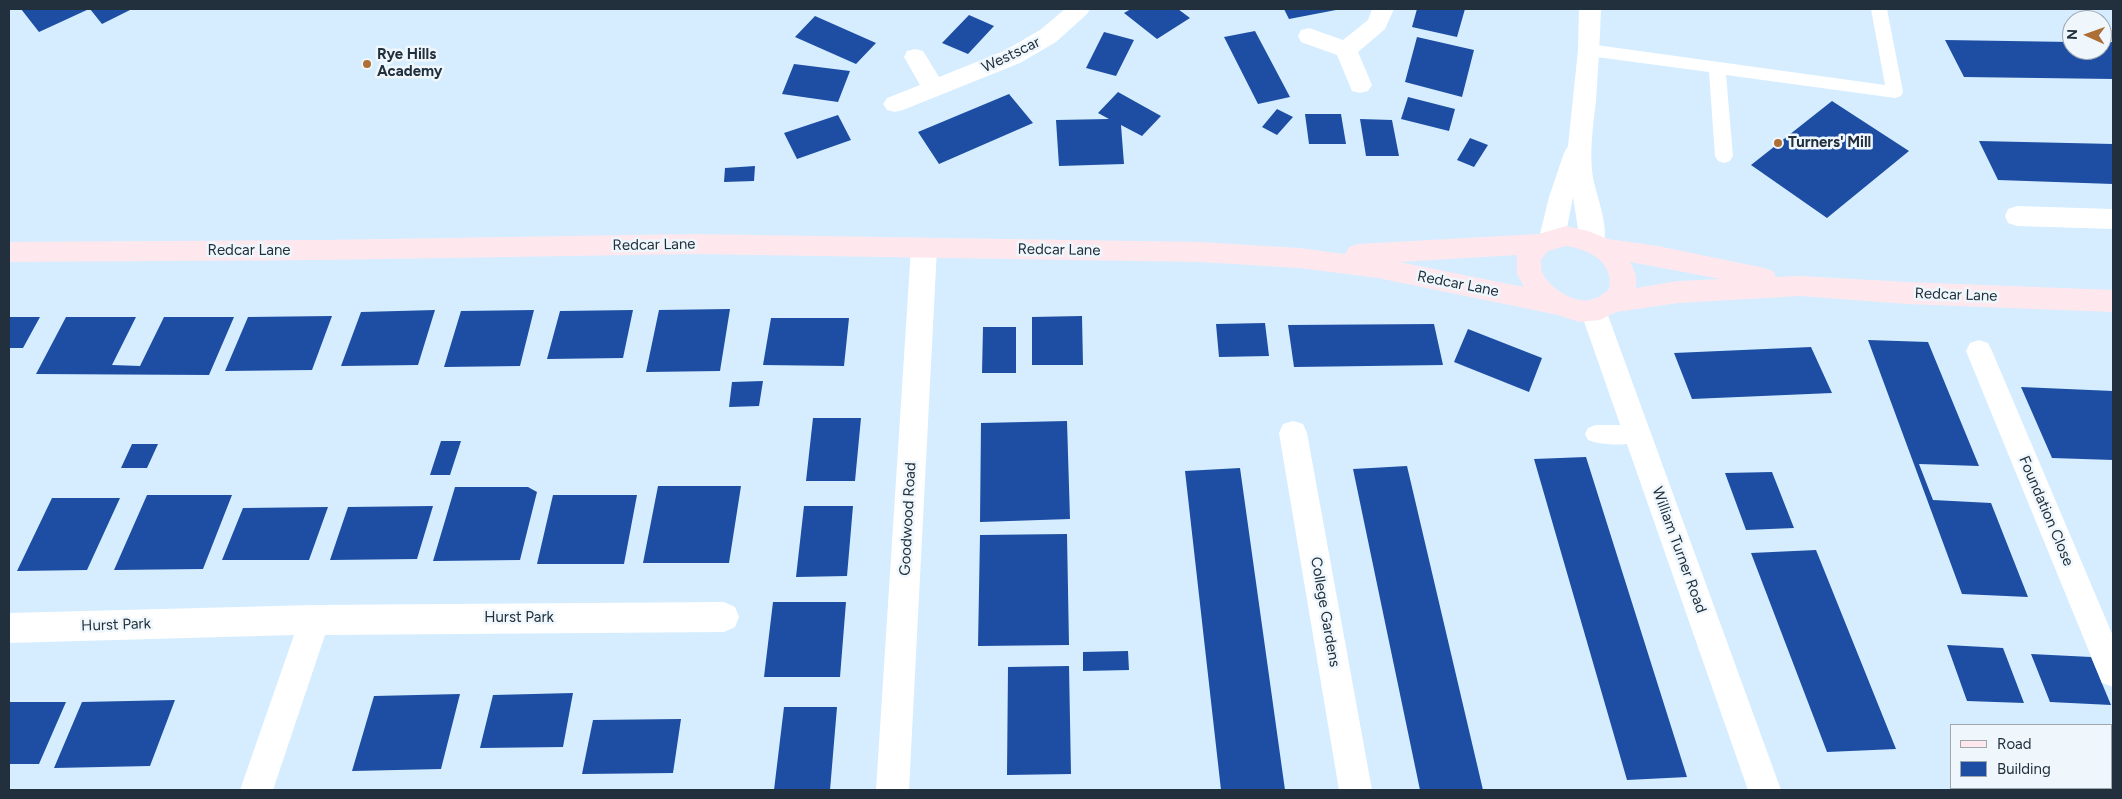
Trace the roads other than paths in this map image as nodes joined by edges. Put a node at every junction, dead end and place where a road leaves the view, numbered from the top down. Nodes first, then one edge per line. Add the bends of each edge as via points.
1 (1079, 9) edge
2 (1383, 9) edge
3 (1590, 9) edge
4 (1880, 9) edge
5 (1309, 36) dead end
6 (1346, 50) junction
7 (1589, 50) junction
8 (915, 57) dead end
9 (1717, 68) junction
10 (1360, 85) dead end
11 (934, 88) junction
12 (895, 104) dead end
13 (1580, 143) junction
14 (1724, 156) dead end
15 (2017, 216) dead end
16 (2113, 219) edge
17 (1545, 241) junction
18 (1599, 245) junction
19 (924, 248) junction
20 (9, 252) edge
21 (1299, 258) junction
22 (1800, 286) junction
23 (2113, 301) edge
24 (1558, 304) junction
25 (1603, 306) junction
26 (1978, 351) dead end
27 (1293, 433) dead end
28 (1596, 434) dead end
29 (1638, 434) junction
30 (724, 617) dead end
31 (314, 620) junction
32 (9, 628) edge
33 (2113, 672) edge
34 (257, 790) edge
35 (892, 790) edge
36 (1356, 790) edge
37 (1765, 790) edge

1 - 11 street, Westscar via 1048,36 1012,57
2 - 6 street via 1377,24
3 - 7 street
4 - 9 lane via 1896,92
5 - 6 street
6 - 10 street
7 - 9 lane
7 - 13 street
8 - 11 street
9 - 14 lane
11 - 12 street, Westscar
13 - 17 street
13 - 18 street via 1581,177
15 - 16 street
17 - 18 main road via 1572,236
17 - 21 main road, Redcar Lane
17 - 24 main road via 1531,252 1529,271 1541,293
18 - 22 main road, Redcar Lane
18 - 25 main road via 1616,259 1624,281 1622,292
19 - 20 main road, Redcar Lane via 693,244
19 - 21 main road, Redcar Lane via 1200,252
19 - 35 street, Goodwood Road
21 - 24 main road, Redcar Lane via 1378,268
22 - 23 main road, Redcar Lane
22 - 25 main road, Redcar Lane via 1678,292
24 - 25 main road via 1575,310
25 - 29 street, William Turner Road
26 - 33 street, Foundation Close
27 - 36 street, College Gardens
28 - 29 lane
29 - 37 street, William Turner Road
30 - 31 street, Hurst Park
31 - 32 street, Hurst Park
31 - 34 street

